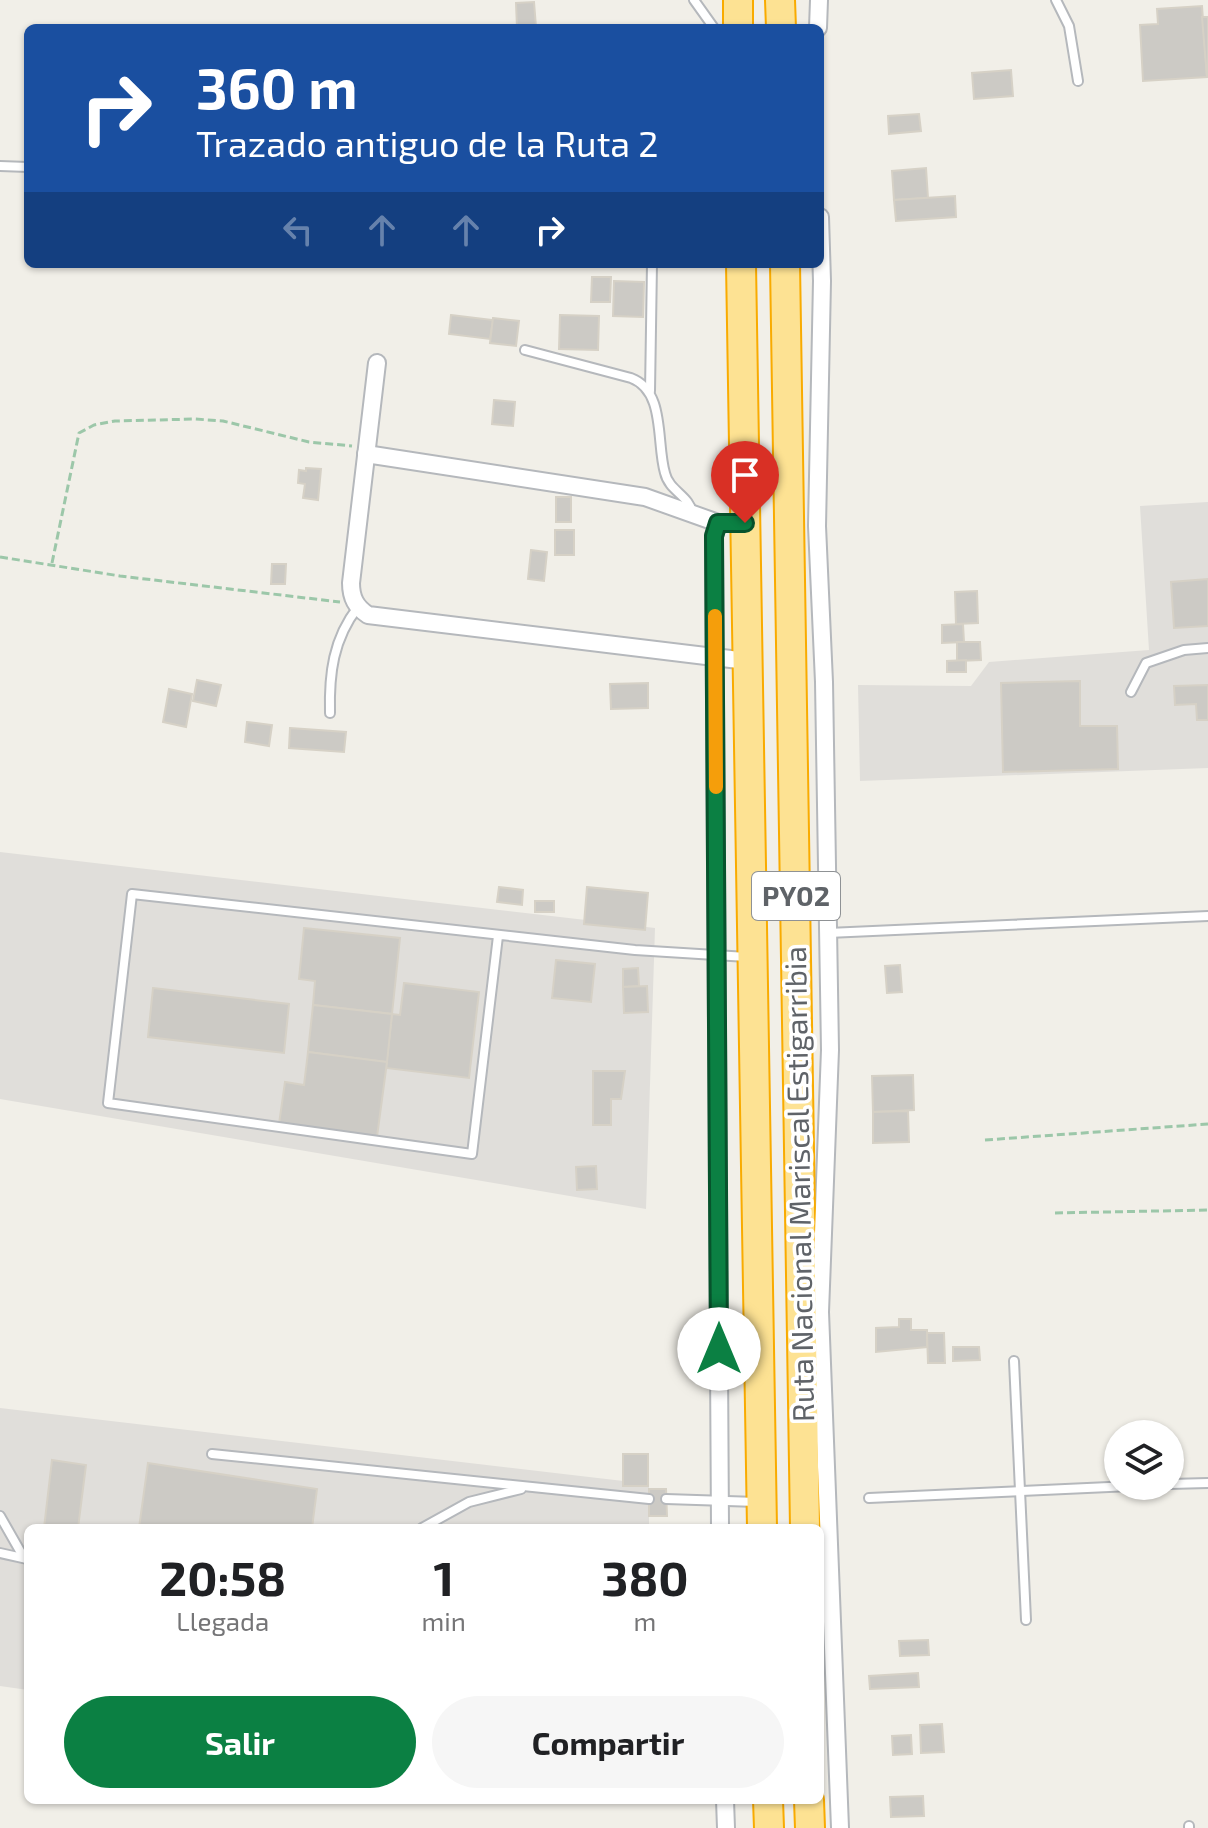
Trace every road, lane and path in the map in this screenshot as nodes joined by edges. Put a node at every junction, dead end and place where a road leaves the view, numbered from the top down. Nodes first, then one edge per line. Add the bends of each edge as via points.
1 (694, 0) edge
2 (738, 0) edge
3 (780, 0) edge
4 (819, 0) edge
5 (1056, 0) edge
6 (711, 24) edge
7 (738, 24) edge
8 (781, 24) edge
9 (818, 24) edge
10 (1078, 81) dead end
11 (0, 166) edge
12 (24, 167) edge
13 (652, 268) edge
14 (741, 268) edge
15 (785, 268) edge
16 (822, 268) edge
17 (525, 350) dead end
18 (377, 363) dead end
19 (650, 391) junction
20 (367, 449) junction
21 (692, 515) junction
22 (731, 523) junction
23 (0, 557) edge
24 (52, 563) junction
25 (357, 605) junction
26 (1208, 648) edge
27 (716, 657) junction
28 (747, 661) junction
29 (1131, 692) dead end
30 (330, 713) dead end
31 (1208, 916) edge
32 (828, 933) junction
33 (498, 936) junction
34 (717, 955) junction
35 (752, 957) junction
36 (1208, 1124) edge
37 (985, 1140) dead end
38 (1208, 1210) edge
39 (1055, 1213) dead end
40 (1014, 1361) dead end
41 (212, 1454) dead end
42 (1208, 1483) edge
43 (1184, 1484) edge
44 (532, 1487) junction
45 (1104, 1487) edge
46 (1018, 1491) junction
47 (869, 1498) dead end
48 (649, 1499) dead end
49 (666, 1499) dead end
50 (719, 1501) junction
51 (761, 1515) edge
52 (0, 1516) edge
53 (429, 1524) edge
54 (720, 1524) edge
55 (805, 1524) edge
56 (0, 1553) edge
57 (24, 1556) edge
58 (24, 1559) edge
59 (1026, 1620) dead end
60 (725, 1804) edge
61 (768, 1804) edge
62 (809, 1804) edge
63 (726, 1828) edge
64 (769, 1828) edge
65 (810, 1828) edge
66 (840, 1828) edge

1 - 6 lane
2 - 7 highway
3 - 8 highway
4 - 9 street
5 - 10 lane via 1069,26
11 - 12 lane
13 - 19 lane
14 - 22 highway, Ruta Nacional Mariscal Estigarribia / PY02
15 - 55 highway, Ruta Nacional Mariscal Estigarribia / PY02
16 - 32 street via 817,526
17 - 19 lane via 631,378
18 - 20 street
19 - 21 lane via 665,476 689,502
20 - 21 street via 645,497
20 - 24 path via 320,444 223,421 94,425 79,433
20 - 25 street via 351,583
21 - 22 street
22 - 27 street via 714,536
22 - 28 highway, Ruta Nacional Mariscal Estigarribia / PY02
23 - 24 path
24 - 25 path
25 - 27 street via 368,615
25 - 30 lane via 332,662
26 - 29 lane via 1146,663
27 - 28 street
27 - 34 street
28 - 35 highway, Ruta Nacional Mariscal Estigarribia / PY02
31 - 32 lane
32 - 66 street via 830,1050 820,1312
33 - 33 lane via 472,1154 108,1103 132,894
33 - 34 lane
34 - 35 lane
34 - 50 street
35 - 51 highway, Ruta Nacional Mariscal Estigarribia / PY02
36 - 37 path
38 - 39 path
40 - 46 lane
41 - 44 lane
42 - 43 lane
44 - 48 lane
44 - 53 lane via 469,1502
45 - 46 lane
46 - 47 lane
46 - 59 lane
49 - 50 lane
50 - 51 lane
50 - 54 street
52 - 57 lane
56 - 58 lane
60 - 63 street
61 - 64 highway
62 - 65 highway

